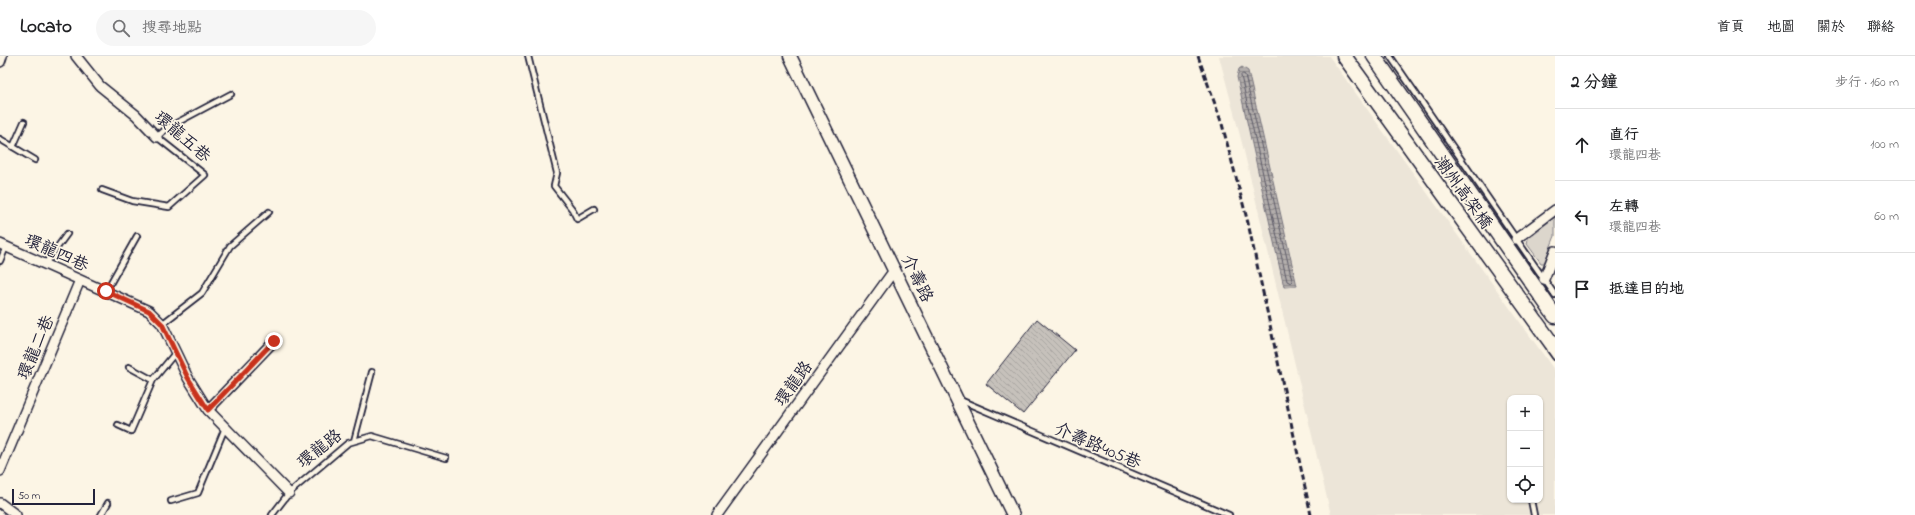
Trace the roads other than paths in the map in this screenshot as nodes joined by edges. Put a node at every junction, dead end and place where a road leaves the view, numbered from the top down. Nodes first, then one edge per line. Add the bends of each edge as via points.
1 (2, 56) edge
2 (76, 56) edge
3 (528, 56) edge
4 (790, 56) edge
5 (1338, 56) edge
6 (1344, 56) edge
7 (1374, 56) edge
8 (1390, 56) edge
9 (0, 62) edge
10 (231, 94) dead end
11 (24, 122) dead end
12 (157, 137) junction
13 (0, 139) edge
14 (13, 147) junction
15 (35, 160) dead end
16 (102, 190) dead end
17 (594, 209) dead end
18 (1555, 210) edge
19 (269, 212) dead end
20 (67, 234) dead end
21 (137, 236) dead end
22 (1516, 239) junction
23 (3, 245) edge
24 (1555, 251) edge
25 (0, 261) edge
26 (45, 264) junction
27 (895, 269) junction
28 (1544, 279) junction
29 (80, 280) junction
30 (106, 291) junction
31 (1555, 296) edge
32 (1555, 316) edge
33 (162, 324) junction
34 (274, 341) dead end
35 (1555, 348) edge
36 (176, 352) junction
37 (1555, 357) edge
38 (129, 367) dead end
39 (372, 372) dead end
40 (153, 380) junction
41 (956, 399) junction
42 (208, 410) junction
43 (118, 426) dead end
44 (226, 428) junction
45 (354, 441) junction
46 (446, 458) dead end
47 (0, 471) edge
48 (289, 493) junction
49 (171, 501) dead end
50 (0, 503) edge
51 (108, 503) dead end
52 (1532, 503) edge
53 (16, 515) edge
54 (101, 515) edge
55 (272, 515) edge
56 (717, 515) edge
57 (1013, 515) edge
58 (1229, 515) edge
59 (1534, 515) edge

1 - 9 street
2 - 12 street, 環龍五巷 via 100,86 136,115
3 - 17 lane via 557,173 554,186 577,219
4 - 27 main road, 介壽路
5 - 37 lane
6 - 35 main road, 潮州高架橋
7 - 32 main road, 潮州高架橋
8 - 22 lane
10 - 12 lane via 167,128
11 - 14 lane
12 - 16 lane, 環龍五巷 via 205,175 169,206 132,201
13 - 14 lane
14 - 15 lane
18 - 22 street
19 - 33 lane via 230,246 202,294
20 - 26 lane
21 - 30 lane
22 - 28 lane
23 - 25 lane
23 - 26 street, 環龍四巷
24 - 28 street
26 - 29 street, 環龍四巷
27 - 41 main road, 介壽路
27 - 56 street, 環龍路
28 - 31 lane
29 - 30 street, 環龍四巷
29 - 47 street, 環龍二巷
30 - 33 street, 環龍四巷 via 149,311
33 - 36 street, 環龍四巷
34 - 42 street
36 - 40 lane
36 - 42 street, 環龍四巷 via 188,378
38 - 40 lane
39 - 45 lane
40 - 43 lane via 132,431
41 - 57 main road, 介壽路
41 - 58 lane, 介壽路405巷
42 - 44 street, 環龍四巷
44 - 48 street, 環龍四巷
44 - 49 lane via 198,493
45 - 46 lane, 環龍路 via 372,436
45 - 48 lane, 環龍路 via 348,442
48 - 55 lane, 環龍路
50 - 53 street
51 - 54 lane
52 - 59 lane

